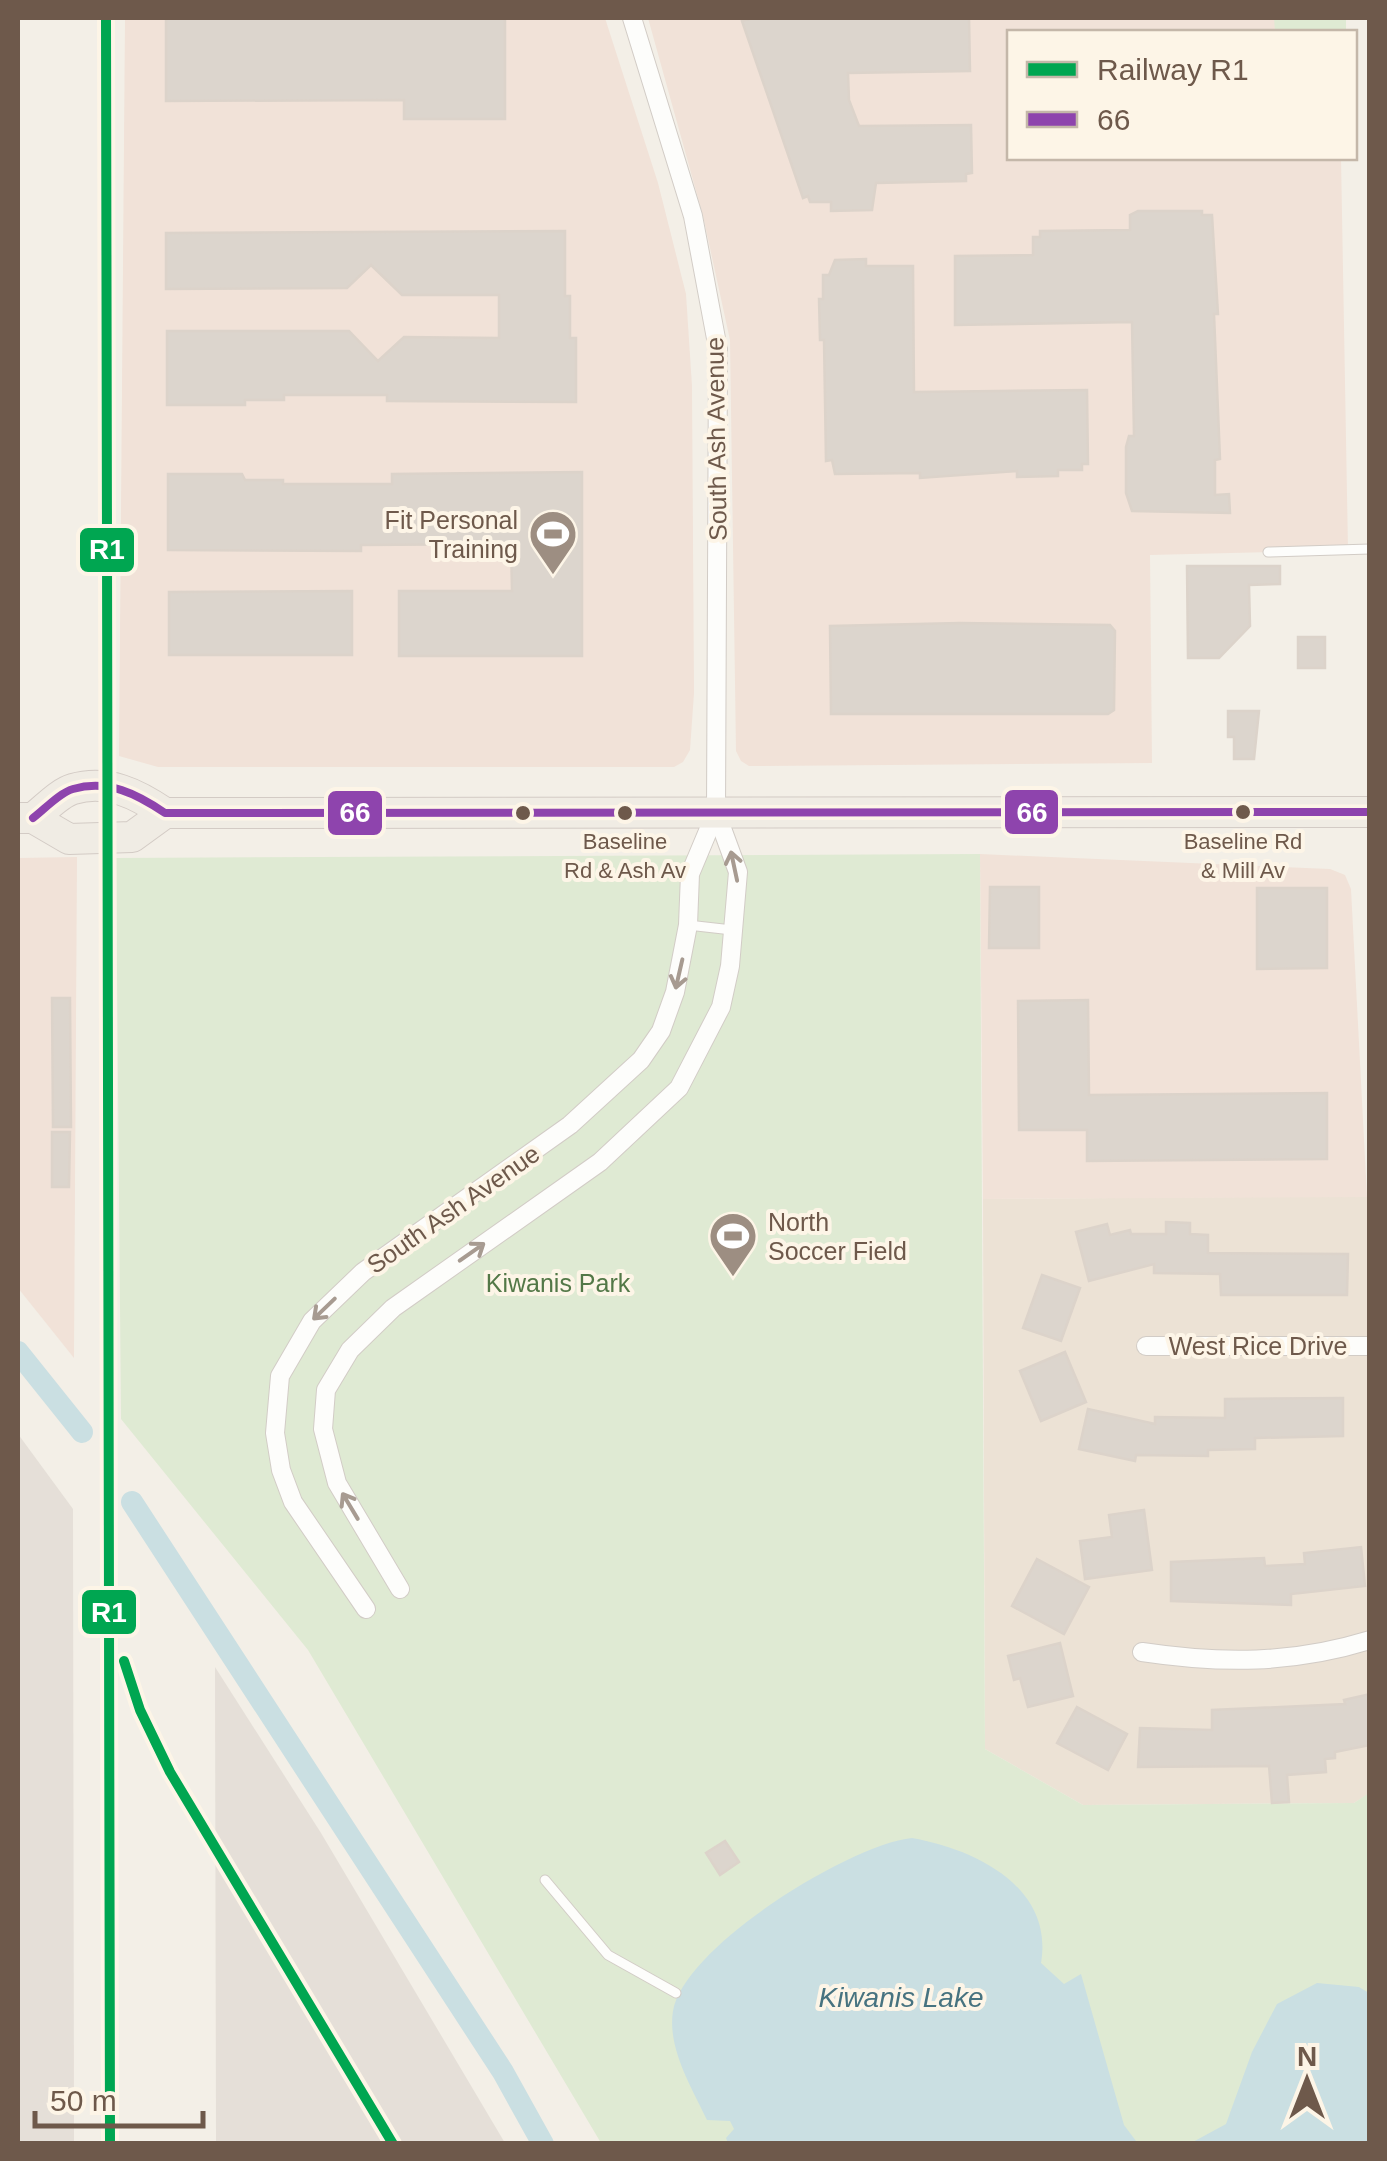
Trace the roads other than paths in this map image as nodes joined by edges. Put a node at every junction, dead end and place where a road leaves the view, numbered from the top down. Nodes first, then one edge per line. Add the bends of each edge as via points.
1 (632, 18) edge
2 (1370, 550) edge
3 (1268, 552) dead end
4 (716, 812) junction
5 (1370, 812) edge
6 (164, 813) junction
7 (25, 818) edge
8 (688, 925) junction
9 (734, 930) junction
10 (1146, 1346) dead end
11 (1370, 1346) edge
12 (400, 1590) dead end
13 (366, 1609) dead end
14 (1370, 1640) edge
15 (1142, 1652) dead end
16 (545, 1880) dead end
17 (676, 1992) dead end

1 - 4 street, South Ash Avenue via 693,216 718,349
2 - 3 lane
4 - 5 main road
4 - 6 main road
4 - 8 street, South Ash Avenue via 690,874
9 -> 4 street, South Ash Avenue via 738,872
6 - 7 main road via 132,837 120,838 69,839
6 - 7 main road via 129,789 72,790
8 - 9 lane
8 -> 13 street, South Ash Avenue via 675,992 641,1060 570,1125 363,1272 312,1321 287,1360 276,1404 281,1470 293,1502
12 -> 9 street, South Ash Avenue via 329,1461 323,1409 336,1370 393,1308 600,1162 679,1088 720,1007
10 - 11 street, West Rice Drive
14 - 15 street via 1324,1654 1254,1662
16 - 17 lane via 608,1954

